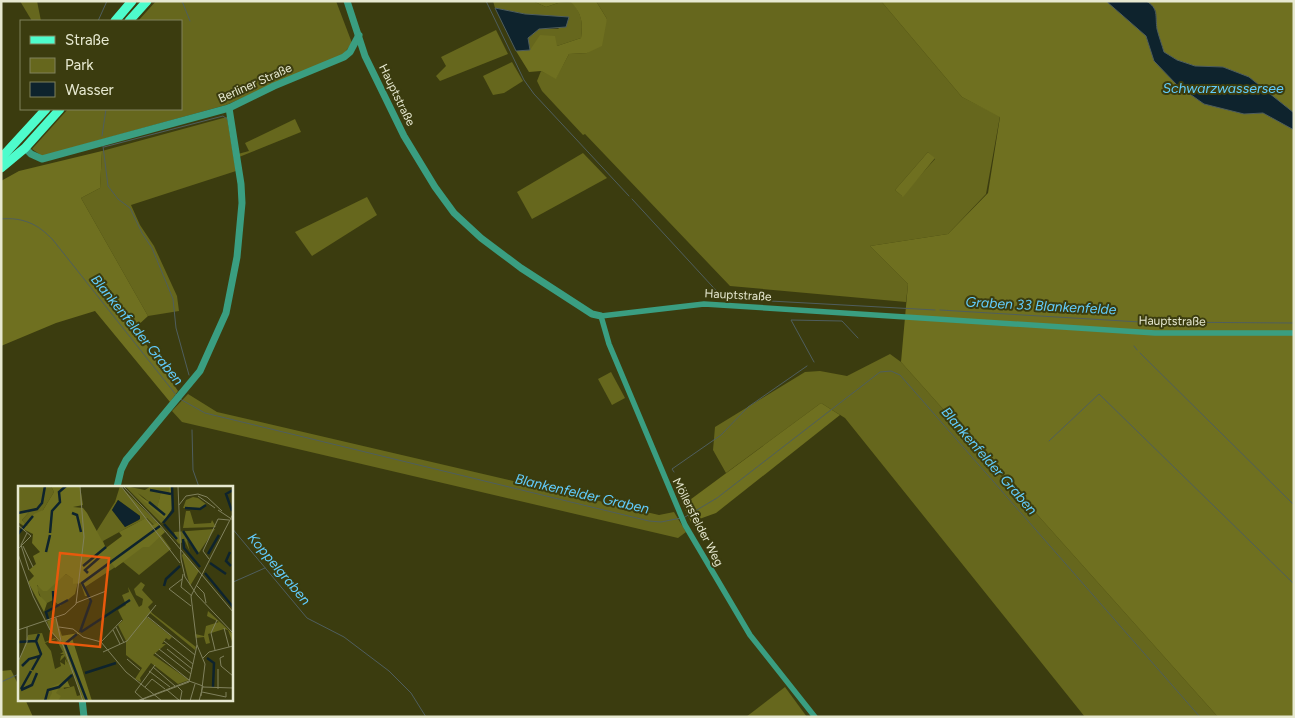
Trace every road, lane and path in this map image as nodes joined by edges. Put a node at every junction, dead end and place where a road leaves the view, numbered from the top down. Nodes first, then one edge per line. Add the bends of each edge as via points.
1 (132, 1) edge
2 (147, 1) edge
3 (347, 1) edge
4 (116, 20) edge
5 (130, 20) edge
6 (359, 35) junction
7 (350, 52) junction
8 (366, 56) junction
9 (229, 108) junction
10 (45, 110) edge
11 (59, 110) edge
12 (25, 148) junction
13 (1, 158) edge
14 (1, 168) edge
15 (601, 316) junction
16 (1294, 333) edge
17 (117, 486) edge
18 (82, 700) edge
19 (84, 717) edge
20 (815, 717) edge

1 - 4 main road
2 - 5 main road
3 - 6 street, Hauptstraße
6 - 7 street
6 - 8 street, Hauptstraße
7 - 8 street
7 - 9 street, Berliner Straße
8 - 15 street, Hauptstraße via 422,167 454,213 521,268 592,314
9 - 12 street, Berliner Straße via 42,159
9 - 17 street via 241,184 241,213 237,257 226,313 200,372 126,460
10 - 13 main road
11 - 12 main road
12 - 14 main road
15 - 16 street, Hauptstraße via 704,304 1155,333
15 - 20 street, Möllersfelder Weg via 609,344 685,525 750,635
18 - 19 street

